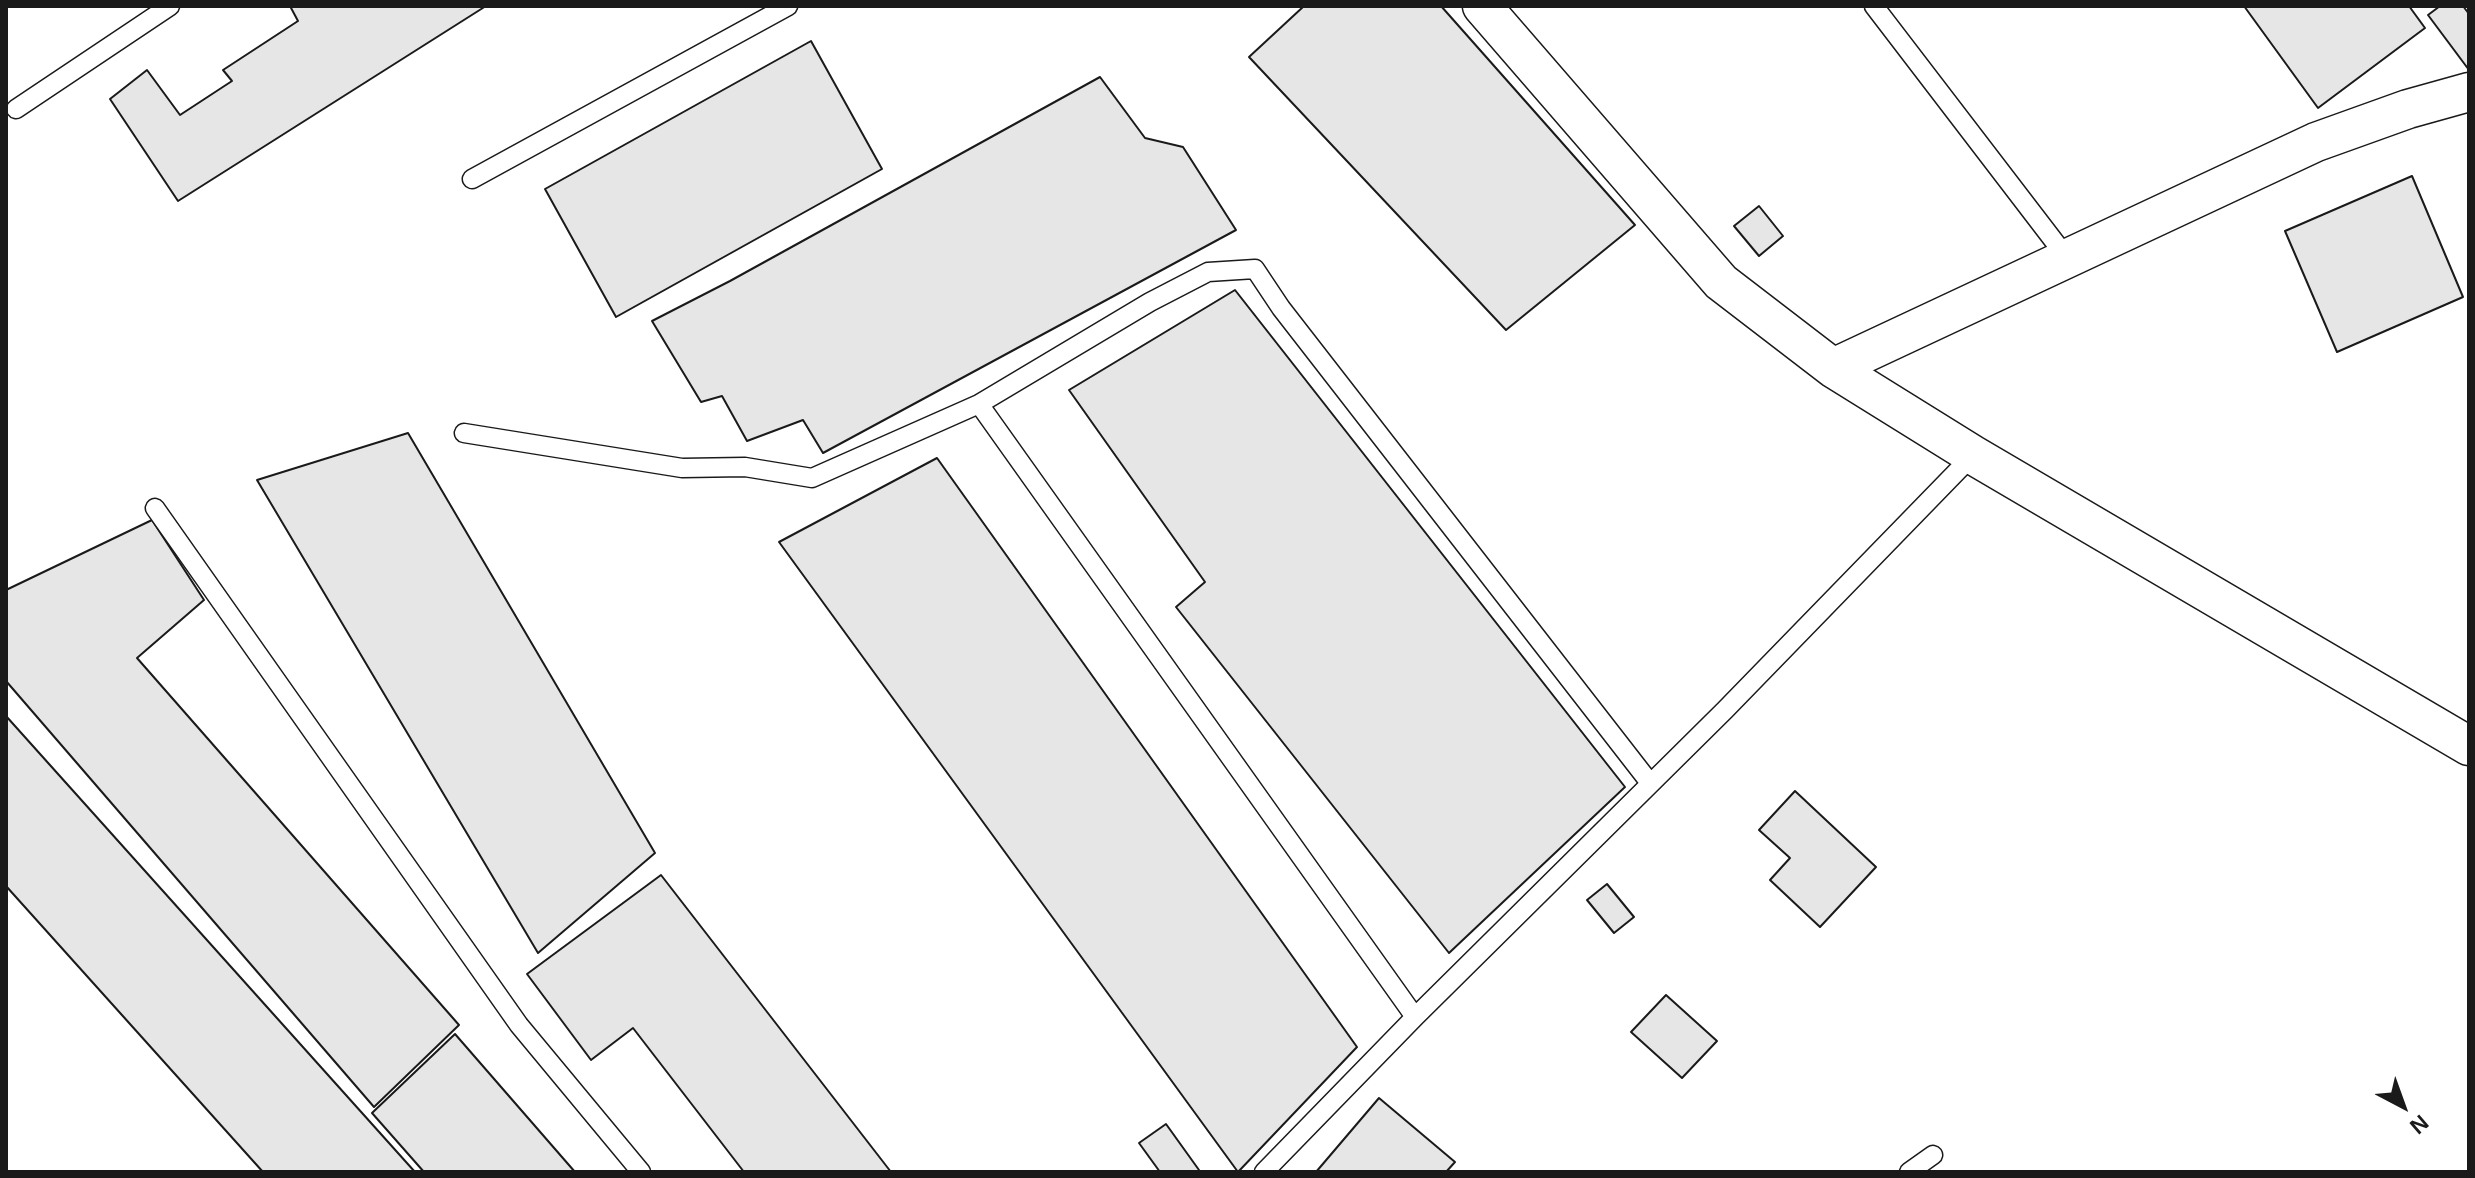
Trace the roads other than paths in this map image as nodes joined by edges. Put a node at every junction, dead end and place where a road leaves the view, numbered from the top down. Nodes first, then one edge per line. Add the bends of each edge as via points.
1 (170, 6) edge
2 (788, 6) edge
3 (1482, 6) edge
4 (1874, 6) edge
5 (2469, 92) edge
6 (16, 109) dead end
7 (472, 179) dead end
8 (2067, 258) junction
9 (1833, 368) junction
10 (979, 404) junction
11 (464, 433) dead end
12 (1973, 455) junction
13 (155, 508) dead end
14 (2469, 746) edge
15 (1650, 783) junction
16 (1415, 1017) junction
17 (1933, 1155) dead end
18 (641, 1172) edge
19 (1264, 1172) edge
20 (1909, 1172) edge

1 - 6 lane
2 - 7 lane
3 - 9 street via 1721,282
4 - 8 lane
5 - 8 street via 2316,142
8 - 9 street
9 - 12 street
10 - 11 lane via 812,478 745,467 682,468
10 - 15 lane via 1208,272 1255,269
10 - 16 lane
12 - 14 street
12 - 15 lane
13 - 18 lane via 519,1025
15 - 16 lane
16 - 19 lane
17 - 20 lane

